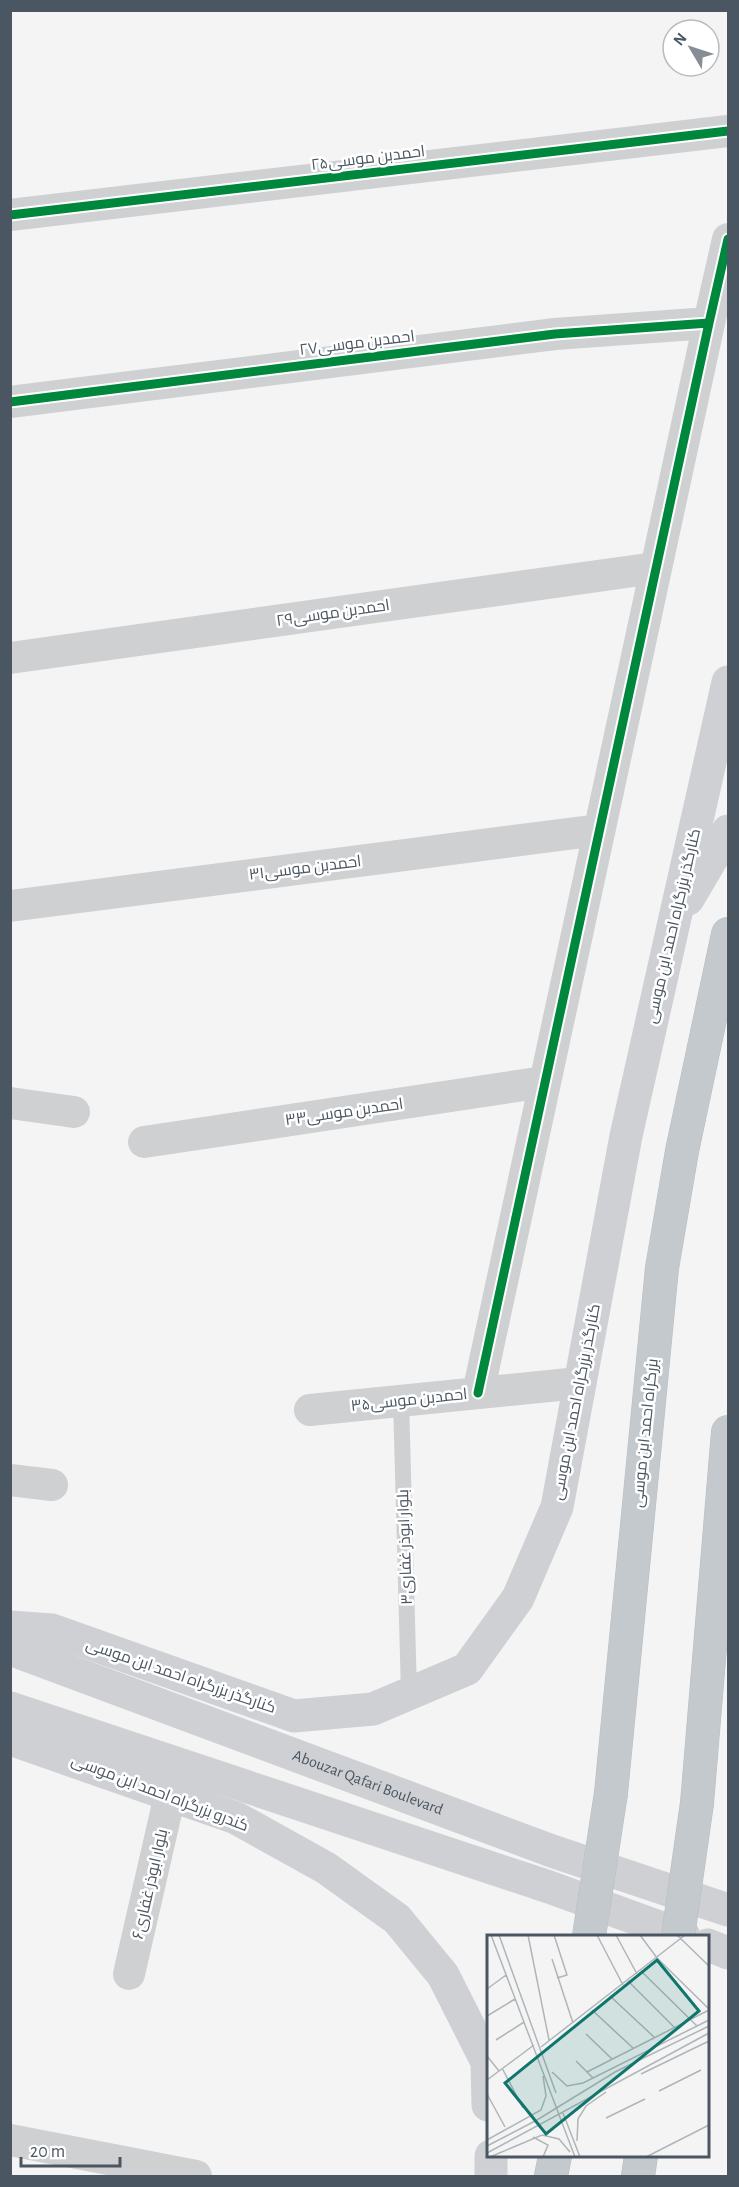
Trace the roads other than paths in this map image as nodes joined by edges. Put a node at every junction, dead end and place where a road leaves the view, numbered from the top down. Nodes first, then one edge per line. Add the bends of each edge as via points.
1 (729, 131) edge
2 (10, 215) edge
3 (729, 239) edge
4 (709, 323) junction
5 (10, 402) edge
6 (655, 568) junction
7 (10, 658) edge
8 (729, 682) edge
9 (599, 830) junction
10 (729, 831) edge
11 (10, 906) edge
12 (672, 927) junction
13 (729, 934) edge
14 (544, 1082) junction
15 (10, 1103) edge
16 (74, 1112) dead end
17 (144, 1142) dead end
18 (579, 1383) junction
19 (477, 1393) junction
20 (401, 1401) junction
21 (310, 1410) dead end
22 (729, 1432) edge
23 (10, 1480) edge
24 (52, 1485) dead end
25 (10, 1627) edge
26 (10, 1649) edge
27 (410, 1693) junction
28 (10, 1708) edge
29 (10, 1739) edge
30 (171, 1795) junction
31 (729, 1910) edge
32 (589, 1935) edge
33 (678, 1935) edge
34 (681, 1935) edge
35 (709, 1945) edge
36 (729, 1953) edge
37 (129, 1974) dead end
38 (487, 2062) edge
39 (10, 2140) edge
40 (491, 2157) edge
41 (555, 2157) edge
42 (641, 2157) edge
43 (196, 2176) edge
44 (492, 2176) edge
45 (551, 2176) edge
46 (638, 2176) edge

1 - 2 street, ۲۵احمدبن موسی
3 - 4 street
4 - 5 street, ۲۷احمدبن موسی via 555,334
4 - 6 street
6 - 7 street, ۲۹احمدبن موسی
6 - 9 street
8 - 12 main road, کنارگذر بزرگراه احمد ابن موسی
9 - 11 street, ۳۱احمدبن موسی
9 - 14 street
10 - 12 main road
12 - 18 main road, کنارگذر بزرگراه احمد ابن موسی via 626,1136
13 - 32 highway, بزرگراه احمد ابن موسی, bridge via 682,1151 662,1268 611,1793
14 - 17 street, ۳۳احمدبن موسی
14 - 19 street
15 - 16 street
18 - 19 street, ۳۵احمدبن موسی
18 - 27 main road, کنارگذر بزرگراه احمد ابن موسی via 557,1507 518,1598 467,1669
19 - 20 street, ۳۵احمدبن موسی
20 - 21 street, ۳۵احمدبن موسی
20 - 27 lane, بلوار ابوذر غفاری۳
22 - 33 highway, bridge via 697,1803
23 - 24 street
25 - 27 main road, کنارگذر بزرگراه احمد ابن موسی via 52,1630 294,1716 373,1708
26 - 31 main road, Abouzar Qafari Boulevard via 552,1851
28 - 34 main road via 549,1887
29 - 30 main road, کندرو بزرگراه احمد ابن موسی
30 - 37 street, بلوار ابوذر غفاری۶
30 - 38 main road, کندرو بزرگراه احمد ابن موسی via 236,1818 326,1868 397,1919 443,1975
35 - 36 main road
39 - 43 street
40 - 44 main road
41 - 45 highway
42 - 46 highway

